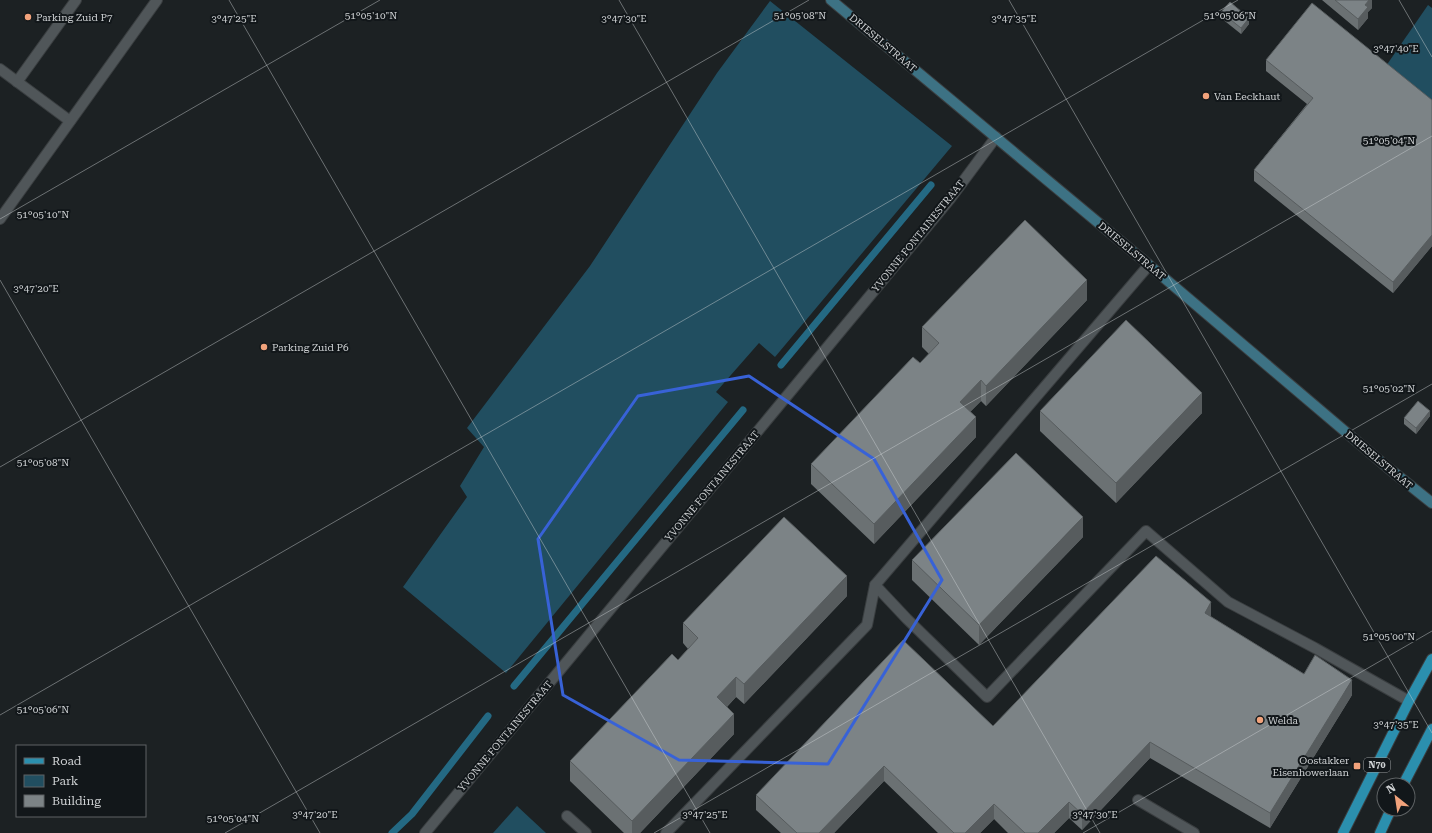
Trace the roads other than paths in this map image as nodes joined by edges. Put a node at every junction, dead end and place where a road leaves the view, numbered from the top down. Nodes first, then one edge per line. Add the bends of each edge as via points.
1 (76, 0) edge
2 (157, 0) edge
3 (831, 0) edge
4 (2, 74) edge
5 (17, 82) junction
6 (70, 121) junction
7 (996, 137) junction
8 (0, 219) edge
9 (1148, 265) junction
10 (1432, 503) edge
11 (875, 585) junction
12 (1432, 660) edge
13 (1409, 701) junction
14 (1432, 729) edge
15 (1407, 777) edge
16 (1138, 800) dead end
17 (567, 816) dead end
18 (1387, 817) edge
19 (425, 833) edge
20 (586, 833) edge
21 (666, 833) edge
22 (1194, 833) edge
23 (1343, 833) edge
24 (1380, 833) edge

1 - 5 street
2 - 6 street
3 - 7 street, DRIESELSTRAAT
4 - 5 street
5 - 6 street
6 - 8 street
7 - 9 street, DRIESELSTRAAT
7 - 19 street, YVONNE FONTAINESTRAAT via 940,211
9 - 10 street, DRIESELSTRAAT
9 - 11 street
11 - 13 street via 988,697 1146,531 1228,602
11 - 21 street via 867,625
12 - 13 main road, N70
13 - 23 main road, N70
14 - 15 main road
16 - 22 street
17 - 20 street
18 - 24 main road

